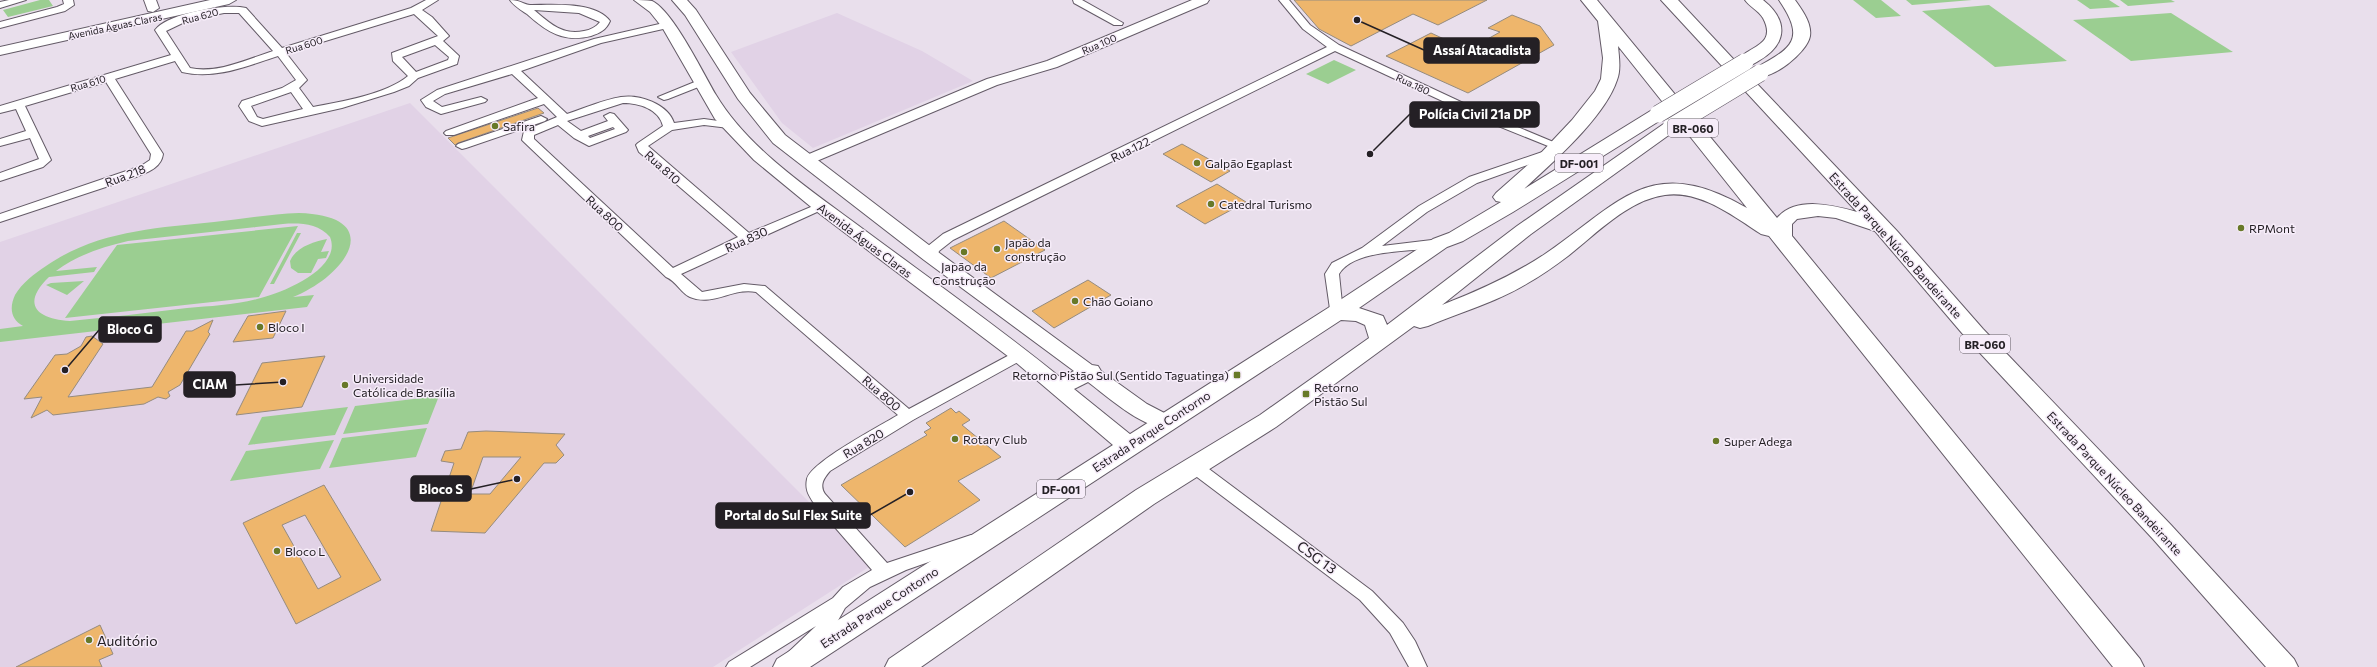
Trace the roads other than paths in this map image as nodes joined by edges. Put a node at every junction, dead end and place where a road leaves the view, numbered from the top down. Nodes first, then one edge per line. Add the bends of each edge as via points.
1 (21, 0) edge
2 (68, 0) edge
3 (189, 0) edge
4 (229, 0) edge
5 (433, 0) edge
6 (515, 0) edge
7 (641, 0) edge
8 (678, 0) edge
9 (1173, 0) edge
10 (1203, 0) edge
11 (1284, 0) edge
12 (1589, 0) edge
13 (1669, 0) edge
14 (1753, 0) edge
15 (1787, 0) edge
16 (1078, 1) edge
17 (152, 4) edge
18 (0, 5) edge
19 (527, 8) junction
20 (415, 10) junction
21 (1689, 10) edge
22 (1142, 13) junction
23 (1604, 19) junction
24 (1156, 20) junction
25 (1118, 23) junction
26 (0, 25) edge
27 (668, 25) junction
28 (587, 34) junction
29 (52, 35) junction
30 (0, 41) edge
31 (437, 41) junction
32 (598, 41) junction
33 (20, 42) junction
34 (1335, 47) junction
35 (0, 51) edge
36 (280, 52) junction
37 (177, 56) junction
38 (514, 70) junction
39 (414, 76) junction
40 (108, 77) junction
41 (702, 82) junction
42 (992, 82) junction
43 (466, 85) junction
44 (294, 88) junction
45 (664, 96) dead end
46 (744, 96) junction
47 (547, 99) junction
48 (480, 100) junction
49 (714, 103) junction
50 (19, 104) junction
51 (489, 109) dead end
52 (0, 110) edge
53 (310, 111) junction
54 (562, 117) junction
55 (613, 119) dead end
56 (761, 119) junction
57 (1664, 120) junction
58 (730, 125) junction
59 (669, 127) junction
60 (33, 133) junction
61 (450, 133) dead end
62 (0, 143) edge
63 (462, 146) dead end
64 (1554, 150) junction
65 (807, 160) junction
66 (0, 177) edge
67 (822, 207) junction
68 (0, 218) edge
69 (1890, 235) junction
70 (747, 238) junction
71 (1448, 240) junction
72 (1785, 241) junction
73 (1367, 251) junction
74 (931, 256) junction
75 (671, 274) junction
76 (1336, 313) junction
77 (1388, 336) junction
78 (1020, 356) junction
79 (1090, 371) junction
80 (1059, 388) junction
81 (908, 416) junction
82 (1164, 422) junction
83 (1128, 445) junction
84 (1195, 467) junction
85 (994, 533) junction
86 (884, 572) junction
87 (839, 603) junction
88 (735, 667) edge
89 (784, 667) edge
90 (787, 667) edge
91 (899, 667) edge
92 (1418, 667) edge
93 (2130, 667) edge
94 (2284, 667) edge

1 - 18 street
2 - 26 street via 69,5 61,9
3 - 17 main road, Avenida Águas Claras
4 - 29 main road, Avenida Águas Claras
5 - 20 street, Rua 600
6 - 19 street
7 - 27 main road, Avenida Águas Claras via 655,9
8 - 46 main road via 692,13
9 - 22 street, Rua 100
10 - 24 street, Rua 100
11 - 34 street, Rua 180 via 1302,24
12 - 23 highway, BR-060
13 - 21 highway, Estrada Parque Núcleo Bandeirante / BR-060
14 - 57 highway, DF-001, bridge via 1771,16 1774,35 1769,45
15 - 57 highway, DF-001, bridge via 1800,17 1803,28 1801,40 1796,48 1783,60 1760,73
16 - 25 street
17 - 29 main road, Avenida Águas Claras
19 - 28 street via 561,35
19 - 28 street via 544,6 576,9 594,13 605,21 603,26
20 - 31 street via 444,34
20 - 36 street, Rua 600
21 - 69 highway, Estrada Parque Núcleo Bandeirante / BR-060
22 - 24 street
22 - 25 street, Rua 100
23 - 64 highway via 1612,60 1608,81 1594,105
23 - 72 highway, BR-060
24 - 42 street, Rua 100 via 1052,64
25 - 42 street, Rua 100
27 - 32 street
27 - 41 main road, Avenida Águas Claras
28 - 32 street
29 - 33 main road, Avenida Águas Claras
30 - 33 main road, Avenida Águas Claras
31 - 39 street via 454,56 455,61
31 - 39 street via 396,55 398,61
32 - 38 street
33 - 35 main road, Avenida Águas Claras
34 - 64 street, Rua 180
34 - 74 street, Rua 122 via 948,237 933,249
36 - 37 street, Rua 600 via 206,73 186,70
36 - 37 street, Rua 620 via 245,12 229,9 162,27 160,32
36 - 44 street via 301,78 300,83
37 - 40 street, Rua 610
38 - 43 street
38 - 47 street
39 - 53 street via 405,84 390,90 338,106
40 - 50 street, Rua 610
40 - 68 street, Rua 218 via 153,147 156,161 132,174
41 - 45 street
41 - 49 main road, Avenida Águas Claras
42 - 65 street, Rua 100
43 - 48 street
43 - 48 street via 431,96 427,102 441,111
44 - 53 street
44 - 53 street via 260,96 245,106 253,119 262,123
46 - 49 main road via 731,102
46 - 56 main road
47 - 54 street
47 - 61 street
48 - 51 street
49 - 58 main road, Avenida Águas Claras via 720,116
50 - 52 street, Rua 610
50 - 60 street
54 - 55 street via 586,143 621,131 623,128
54 - 59 street via 632,99 646,102 665,118
54 - 63 street via 546,117
54 - 75 street, Rua 800 via 528,133 528,140
56 - 58 main road via 741,119
56 - 65 main road via 779,139
57 - 71 highway, DF-001
57 - 77 highway, DF-001
58 - 59 street via 704,122
58 - 67 main road, Avenida Águas Claras via 760,156
59 - 70 street, Rua 810 via 642,145 643,150
60 - 62 street
60 - 66 street via 45,160
64 - 71 highway via 1530,174
64 - 73 street via 1473,180 1423,209
65 - 74 main road
67 - 70 street, Rua 830
67 - 78 main road, Avenida Águas Claras
69 - 72 highway via 1861,217 1842,212 1815,210 1799,212 1787,218 1782,227
69 - 94 highway, Estrada Parque Núcleo Bandeirante / BR-060 via 1975,334 2162,532
70 - 75 street, Rua 830
71 - 73 street
71 - 76 highway, Estrada Parque Contorno / DF-001
72 - 77 highway via 1737,209 1715,198 1682,188 1663,188 1629,200 1548,261 1506,287
72 - 93 highway, BR-060
73 - 76 street via 1337,266 1332,274
74 - 79 main road
75 - 81 street, Rua 800 via 698,296 750,288 760,289
76 - 77 highway via 1368,317
76 - 82 highway, Estrada Parque Contorno / DF-001
77 - 84 highway, DF-001 via 1268,421
78 - 80 main road, Avenida Águas Claras
78 - 81 street, Rua 820
79 - 80 main road
79 - 82 main road via 1139,408
80 - 83 main road, Avenida Águas Claras
81 - 86 street, Rua 820 via 824,467 814,478 813,484 819,498
82 - 83 highway, Estrada Parque Contorno / DF-001
83 - 85 highway, Estrada Parque Contorno / DF-001
84 - 91 highway, DF-001 via 1145,497
84 - 92 street, CSG 13 via 1356,585 1385,611 1402,635
85 - 86 street
85 - 90 highway, Estrada Parque Contorno / DF-001
86 - 87 street via 859,586
87 - 88 street
87 - 89 street via 831,620 819,634

